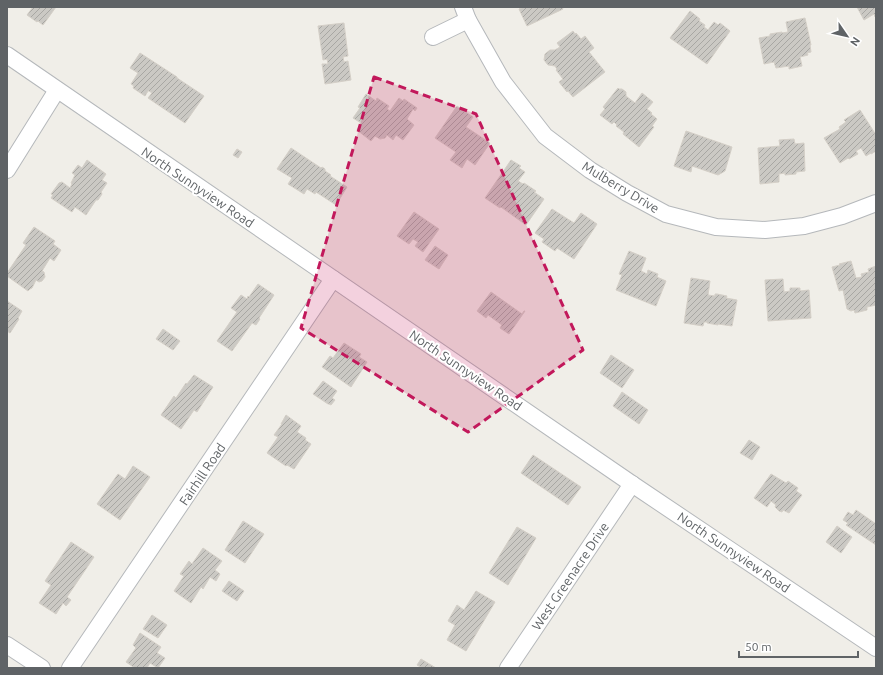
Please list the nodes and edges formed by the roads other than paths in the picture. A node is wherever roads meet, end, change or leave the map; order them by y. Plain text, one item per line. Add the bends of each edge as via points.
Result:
1 (465, 14) edge
2 (433, 37) dead end
3 (7, 55) edge
4 (57, 90) junction
5 (7, 170) edge
6 (876, 203) edge
7 (333, 279) junction
8 (632, 484) junction
9 (7, 645) edge
10 (876, 648) edge
11 (42, 668) edge
12 (70, 668) edge
13 (508, 668) edge

1 - 2 street
1 - 6 street, Mulberry Drive via 503,82 544,136 627,194 666,214 716,227 765,230 804,226 842,216
3 - 4 street, North Sunnyview Road
4 - 5 street
4 - 7 street, North Sunnyview Road
7 - 8 street, North Sunnyview Road
7 - 12 street, Fairhill Road
8 - 10 street, North Sunnyview Road
8 - 13 street, West Greenacre Drive
9 - 11 street

